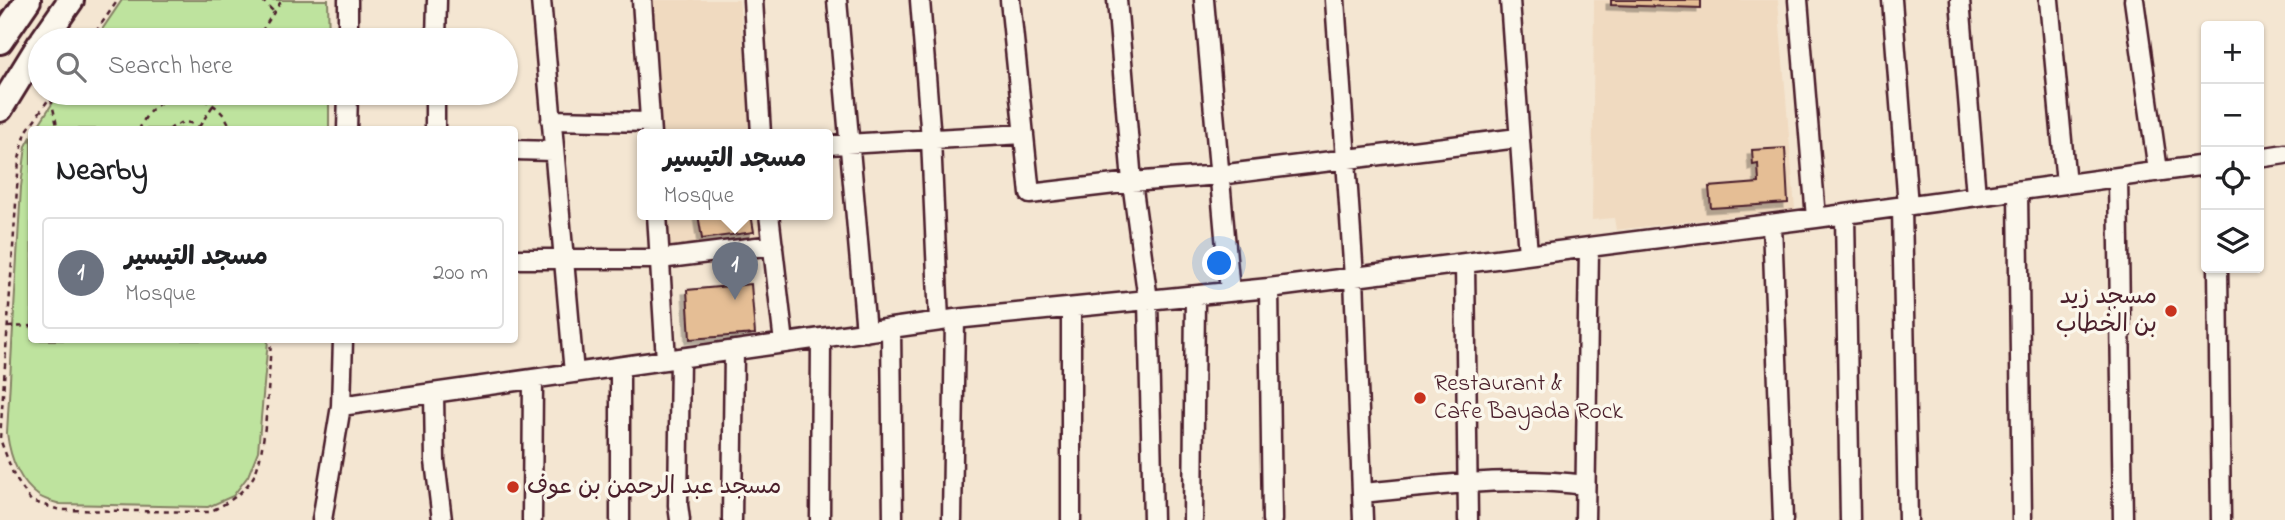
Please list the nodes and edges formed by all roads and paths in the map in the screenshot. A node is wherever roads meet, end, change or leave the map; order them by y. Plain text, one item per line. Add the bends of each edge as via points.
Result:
1 (28, 0) edge
2 (71, 0) edge
3 (118, 0) edge
4 (262, 0) edge
5 (282, 0) edge
6 (348, 0) edge
7 (437, 0) edge
8 (541, 0) edge
9 (642, 0) edge
10 (753, 0) edge
11 (838, 0) edge
12 (920, 0) edge
13 (1010, 0) edge
14 (1117, 0) edge
15 (1203, 0) edge
16 (1335, 0) edge
17 (1510, 0) edge
18 (1798, 0) edge
19 (1892, 0) edge
20 (1960, 0) edge
21 (2049, 0) edge
22 (2134, 0) edge
23 (274, 12) junction
24 (51, 28) edge
25 (98, 28) edge
26 (264, 28) edge
27 (348, 28) edge
28 (436, 28) edge
29 (0, 41) edge
30 (28, 63) edge
31 (45, 105) edge
32 (54, 105) edge
33 (156, 105) edge
34 (212, 105) edge
35 (214, 105) edge
36 (348, 105) edge
37 (435, 105) edge
38 (0, 109) edge
39 (551, 120) junction
40 (30, 126) edge
41 (57, 126) edge
42 (141, 126) edge
43 (175, 126) edge
44 (195, 126) edge
45 (201, 126) edge
46 (230, 126) edge
47 (348, 126) edge
48 (435, 126) edge
49 (651, 128) edge
50 (28, 129) edge
51 (761, 129) edge
52 (1024, 134) junction
53 (1518, 138) junction
54 (931, 139) junction
55 (849, 144) junction
56 (833, 145) edge
57 (518, 150) edge
58 (553, 151) junction
59 (2285, 154) edge
60 (2264, 157) edge
61 (1346, 159) junction
62 (2201, 165) edge
63 (2158, 171) junction
64 (1219, 175) junction
65 (2118, 177) junction
66 (1132, 181) junction
67 (2066, 184) junction
68 (2018, 191) junction
69 (1976, 196) junction
70 (1905, 206) junction
71 (1844, 215) junction
72 (1816, 219) junction
73 (657, 220) edge
74 (770, 220) edge
75 (1772, 224) junction
76 (773, 245) junction
77 (1588, 248) junction
78 (1528, 255) junction
79 (518, 258) edge
80 (563, 259) junction
81 (660, 259) junction
82 (1465, 263) junction
83 (2218, 273) edge
84 (1354, 277) junction
85 (1269, 288) junction
86 (1230, 292) junction
87 (1195, 296) junction
88 (1148, 300) junction
89 (1071, 308) junction
90 (947, 320) junction
91 (28, 326) edge
92 (8, 327) junction
93 (891, 328) junction
94 (866, 332) junction
95 (821, 338) junction
96 (271, 343) edge
97 (343, 343) edge
98 (784, 343) junction
99 (734, 350) junction
100 (673, 359) junction
101 (620, 367) junction
102 (574, 373) junction
103 (533, 379) junction
104 (434, 393) junction
105 (341, 406) junction
106 (1468, 483) junction
107 (1585, 485) junction
108 (1362, 493) junction
109 (322, 520) edge
110 (442, 520) edge
111 (532, 520) edge
112 (620, 520) edge
113 (680, 520) edge
114 (733, 520) edge
115 (820, 520) edge
116 (893, 520) edge
117 (952, 520) edge
118 (1071, 520) edge
119 (1153, 520) edge
120 (1193, 520) edge
121 (1272, 520) edge
122 (1363, 520) edge
123 (1468, 520) edge
124 (1585, 520) edge
125 (1783, 520) edge
126 (1850, 520) edge
127 (1908, 520) edge
128 (2022, 520) edge
129 (2123, 520) edge
130 (2221, 520) edge

1 - 29 main road
2 - 24 main road
3 - 25 path
4 - 23 path
5 - 23 path
6 - 27 street
7 - 28 street
8 - 39 street
9 - 49 street
10 - 51 street
11 - 55 street
12 - 54 street
13 - 52 street
14 - 66 street
15 - 64 street
16 - 61 street
17 - 53 street
18 - 72 street
19 - 70 street
20 - 69 street
21 - 67 street
22 - 63 street
23 - 26 path
30 - 38 main road
31 - 40 path
32 - 41 path
33 - 42 path
34 - 45 path
35 - 46 path
36 - 47 street
37 - 48 street
39 - 49 street
39 - 58 street
43 - 44 path via 186,122
50 - 92 path via 19,159
52 - 54 street
52 - 66 street via 1030,194
53 - 61 street
53 - 78 street
54 - 55 street
54 - 90 street
55 - 56 street
55 - 94 street
57 - 58 street
58 - 80 street
59 - 60 street
61 - 64 street
61 - 84 street
62 - 63 street
63 - 65 street
64 - 66 street
64 - 86 street
65 - 67 street
65 - 129 street
66 - 88 street
67 - 68 street
68 - 69 street
68 - 128 street
69 - 70 street
70 - 71 street
70 - 127 street
71 - 72 street
71 - 126 street
72 - 75 street
73 - 81 street
74 - 76 street
75 - 77 street
75 - 125 street
76 - 81 street
76 - 98 street
77 - 78 street
77 - 107 street
78 - 82 street
79 - 80 street
80 - 81 street
80 - 102 street
81 - 100 street
82 - 84 street
82 - 106 street
83 - 130 street
84 - 85 street
84 - 108 street
85 - 86 street
85 - 121 street
86 - 87 street
87 - 88 street
87 - 120 street
88 - 89 street
88 - 119 street
89 - 90 street
89 - 118 street
90 - 93 street
90 - 117 street
91 - 92 path
92 - 96 path via 0,439 14,476 31,501 60,510 209,512 231,502 253,478 261,453
93 - 94 street
93 - 116 street
94 - 95 street
95 - 98 street
95 - 115 street
97 - 105 street
98 - 99 street
99 - 100 street
99 - 114 street
100 - 101 street
100 - 113 street
101 - 102 street
101 - 112 street
102 - 103 street
103 - 104 street
103 - 111 street
104 - 105 street
104 - 110 street
105 - 109 street
106 - 107 street via 1498,480
106 - 108 street
106 - 123 street
107 - 124 street
108 - 122 street

